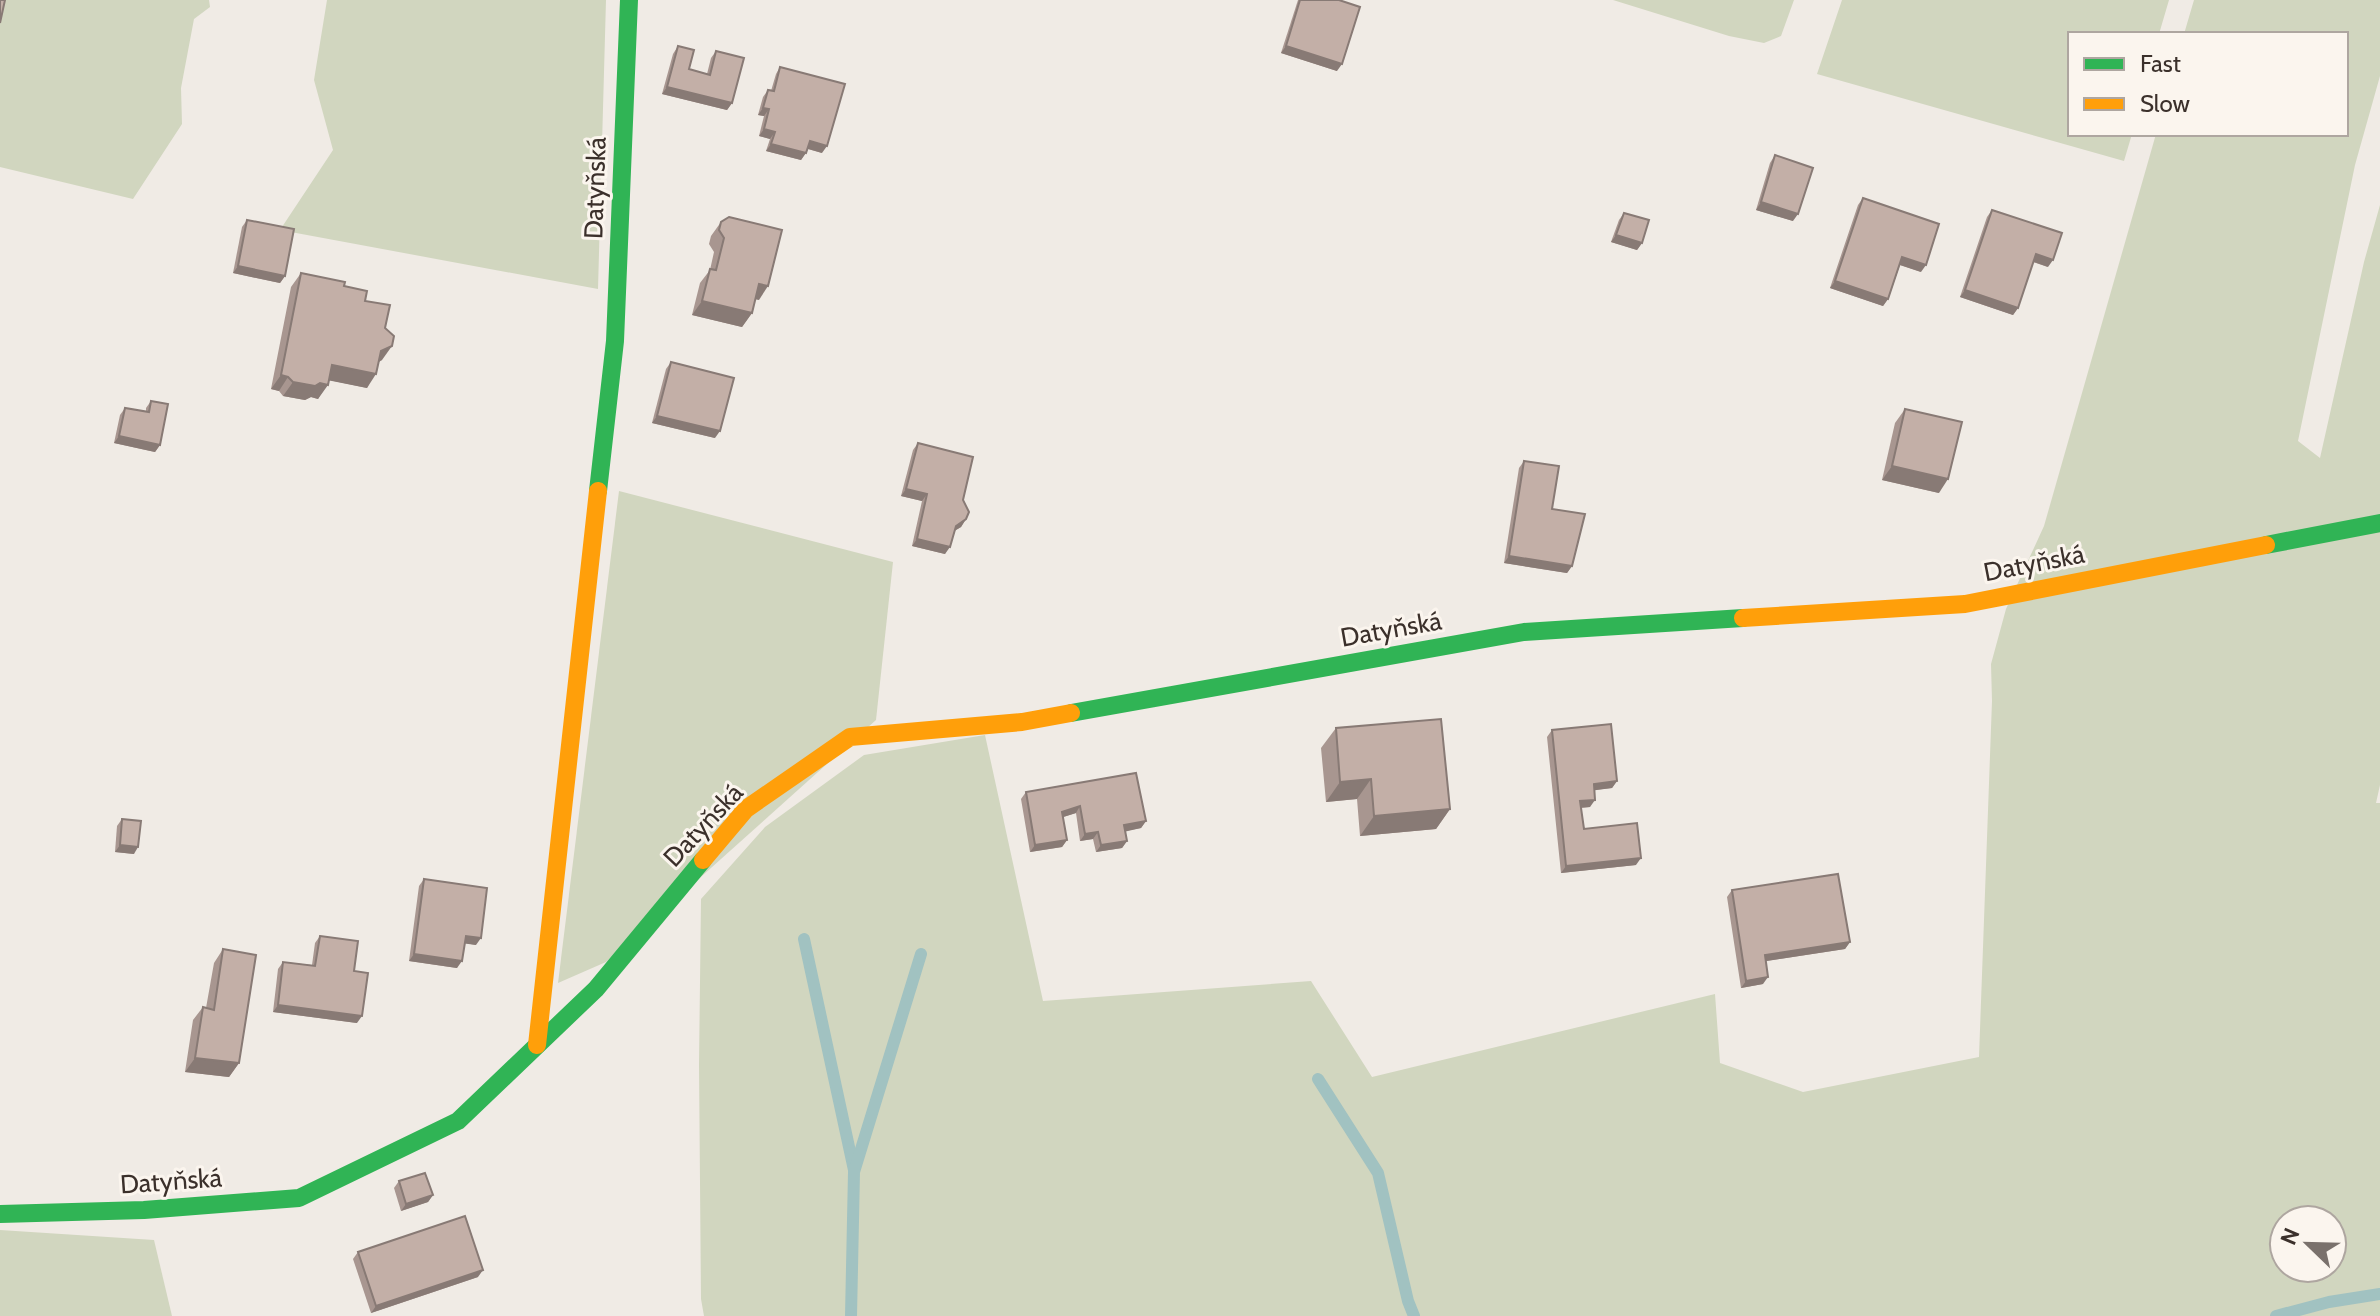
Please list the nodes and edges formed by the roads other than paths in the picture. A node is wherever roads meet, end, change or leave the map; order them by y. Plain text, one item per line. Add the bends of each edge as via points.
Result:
1 (629, 0) edge
2 (2380, 523) edge
3 (537, 1045) junction
4 (0, 1214) edge

1 - 3 street, Datyňská via 615,341
2 - 3 street, Datyňská via 1965,604 1524,632 1022,722 850,737 746,809 596,989
3 - 4 street, Datyňská via 458,1121 299,1198

